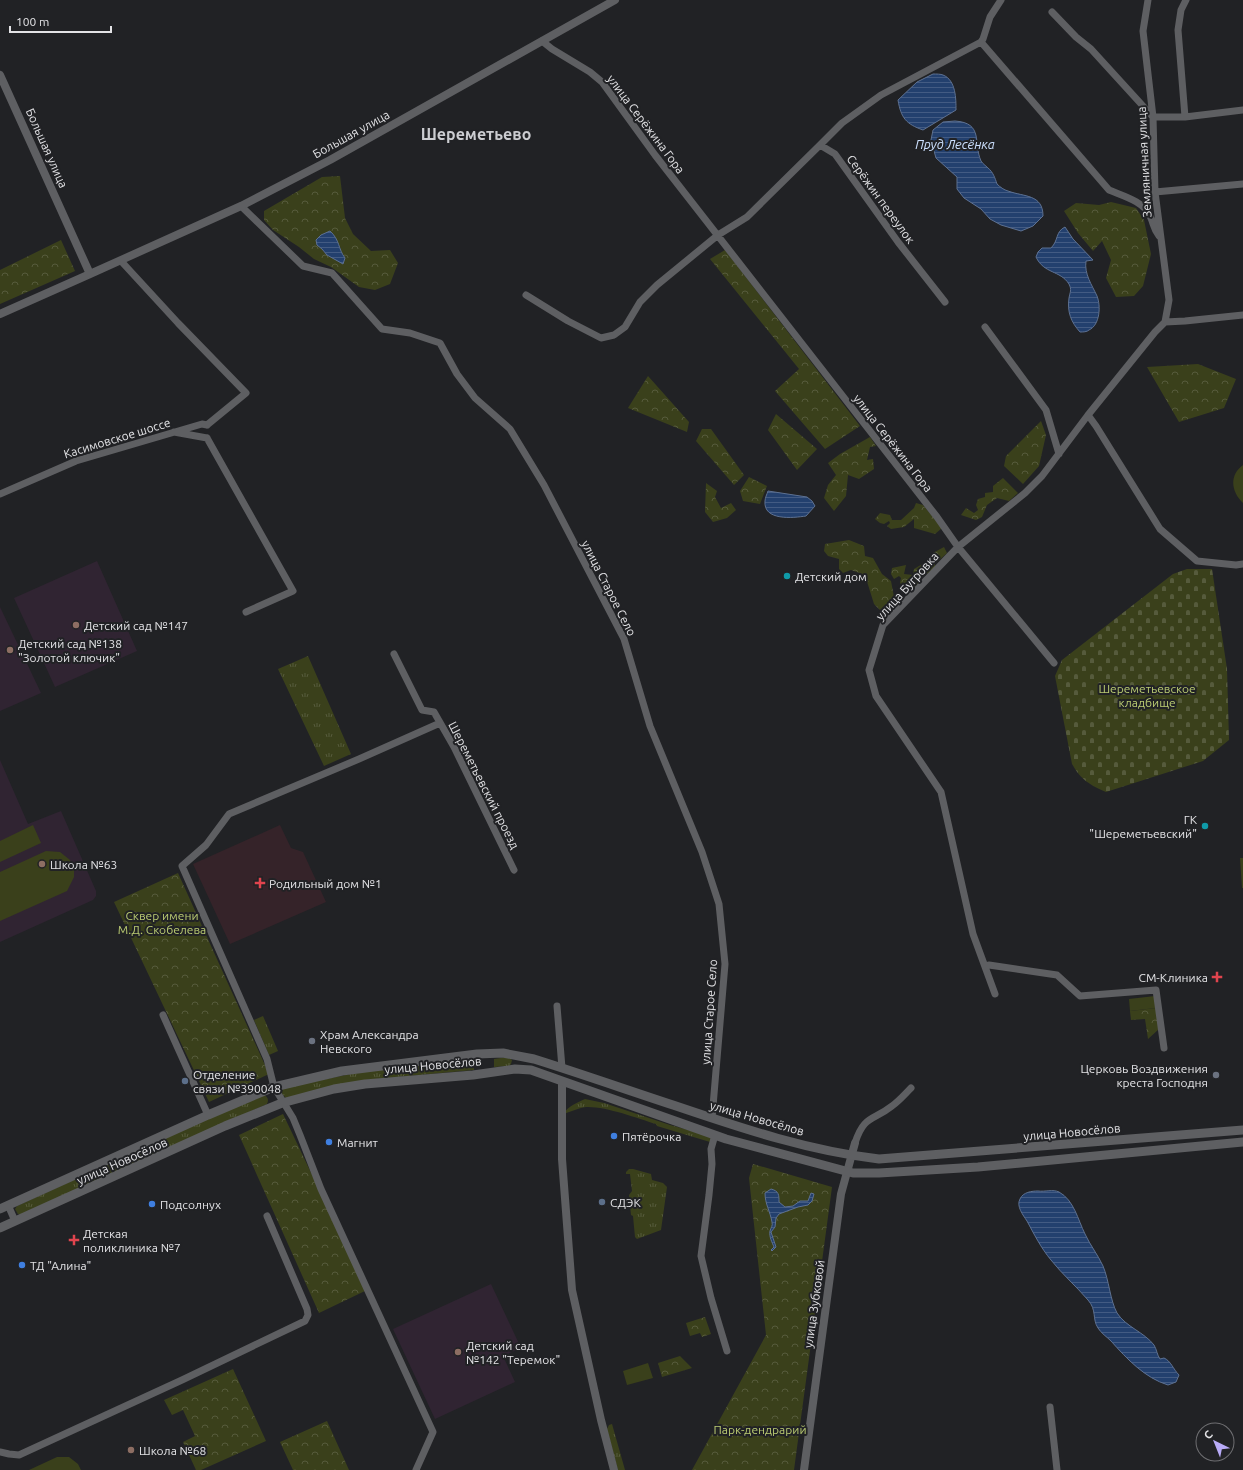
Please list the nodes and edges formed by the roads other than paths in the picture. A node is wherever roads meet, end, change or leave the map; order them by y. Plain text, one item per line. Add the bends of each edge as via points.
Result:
1 (615, 0) edge
2 (1001, 0) edge
3 (1148, 0) edge
4 (1186, 0) edge
5 (1052, 12) dead end
6 (542, 41) junction
7 (981, 42) junction
8 (0, 75) edge
9 (1243, 110) edge
10 (1185, 117) junction
11 (1153, 118) junction
12 (820, 145) junction
13 (1243, 184) edge
14 (1155, 192) junction
15 (241, 206) junction
16 (718, 235) junction
17 (1160, 238) junction
18 (121, 261) junction
19 (90, 274) junction
20 (526, 295) dead end
21 (945, 302) dead end
22 (0, 314) edge
23 (1243, 315) edge
24 (1165, 322) junction
25 (985, 327) dead end
26 (1088, 415) junction
27 (208, 425) junction
28 (174, 432) junction
29 (207, 438) junction
30 (1059, 454) junction
31 (0, 494) edge
32 (958, 546) junction
33 (1243, 564) edge
34 (246, 612) dead end
35 (394, 654) dead end
36 (1054, 663) dead end
37 (440, 723) junction
38 (514, 870) dead end
39 (990, 965) dead end
40 (994, 994) dead end
41 (557, 1006) dead end
42 (162, 1015) dead end
43 (1164, 1048) dead end
44 (562, 1068) junction
45 (562, 1082) junction
46 (274, 1088) junction
47 (911, 1088) dead end
48 (282, 1103) junction
49 (208, 1115) junction
50 (712, 1118) junction
51 (1243, 1130) edge
52 (715, 1135) junction
53 (1243, 1142) edge
54 (855, 1143) joint
55 (851, 1156) junction
56 (846, 1171) junction
57 (4, 1207) edge
58 (267, 1216) dead end
59 (15, 1222) junction
60 (0, 1228) edge
61 (728, 1351) dead end
62 (1050, 1407) dead end
63 (0, 1452) edge
64 (416, 1470) edge
65 (614, 1470) edge
66 (804, 1470) edge
67 (1057, 1470) edge

1 - 6 street, Большая улица
2 - 7 street via 990,18
3 - 11 street, Земляничная улица via 1143,31
4 - 10 street via 1178,30
5 - 11 street via 1091,49
6 - 15 street, Большая улица via 337,156
6 - 16 street, улица Серёжина Гора via 602,82
7 - 12 street via 881,95 842,123
7 - 17 street via 1109,190 1138,202 1147,211
8 - 19 street, Большая улица
9 - 10 street
10 - 11 street
11 - 14 street, Земляничная улица
12 - 16 street via 747,217
12 - 21 street, Серёжин переулок via 835,154
13 - 14 street
14 - 17 street, Земляничная улица
15 - 18 street, Большая улица
15 - 50 street, улица Старое Село via 303,266 332,273 382,329 410,333 440,343 457,374 475,398 510,429 544,485 624,639 650,726 702,852 719,904 725,964
16 - 20 street via 657,285 640,302 625,327 614,335 601,338 568,322
16 - 32 street, улица Серёжина Гора
17 - 24 street, Земляничная улица via 1169,300
18 - 19 street, Большая улица
18 - 27 street via 246,393
19 - 22 street, Большая улица
23 - 24 street
24 - 26 street, улица Бугровка
25 - 30 street via 1046,410
26 - 30 street, улица Бугровка
26 - 33 street via 1160,529 1197,561
27 - 28 street, Касимовское шоссе via 202,424
27 - 29 street via 210,436
28 - 29 street
28 - 31 street, Касимовское шоссе via 76,461
29 - 34 street via 293,591
30 - 32 street, улица Бугровка via 1025,493
32 - 36 street, улица Серёжина Гора
32 - 40 street, улица Бугровка via 883,625 870,670 876,696 941,792 973,934
35 - 37 street, Шереметьевский проезд via 422,710 434,712
37 - 38 street, Шереметьевский проезд
37 - 46 street via 229,814 206,846 182,866 266,1059
39 - 43 street via 1057,975 1080,996 1156,990
41 - 44 street
42 - 49 street
44 - 46 main road, улица Новосёлов via 502,1053 477,1054 342,1071
44 - 50 main road, улица Новосёлов
45 - 48 main road, улица Новосёлов via 531,1070 515,1069 365,1084 334,1089
45 - 52 main road, улица Новосёлов
45 - 65 street via 562,1159 572,1290
46 - 48 street
46 - 49 main road, улица Новосёлов
47 - 54 street via 892,1106 866,1121
48 - 59 main road, улица Новосёлов
48 - 64 street via 300,1135 321,1189 433,1432
49 - 57 main road, улица Новосёлов
50 - 55 main road, улица Новосёлов
51 - 55 main road, улица Новосёлов via 879,1159
52 - 56 main road, улица Новосёлов
52 - 61 street via 701,1256
53 - 56 main road, улица Новосёлов via 978,1166 879,1173
54 - 55 street, улица Зубковой
55 - 56 street, улица Зубковой
56 - 66 street, улица Зубковой
57 - 59 street, улица Новосёлов
58 - 63 street via 307,1309 305,1321 19,1455
59 - 60 main road, улица Новосёлов
62 - 67 street

